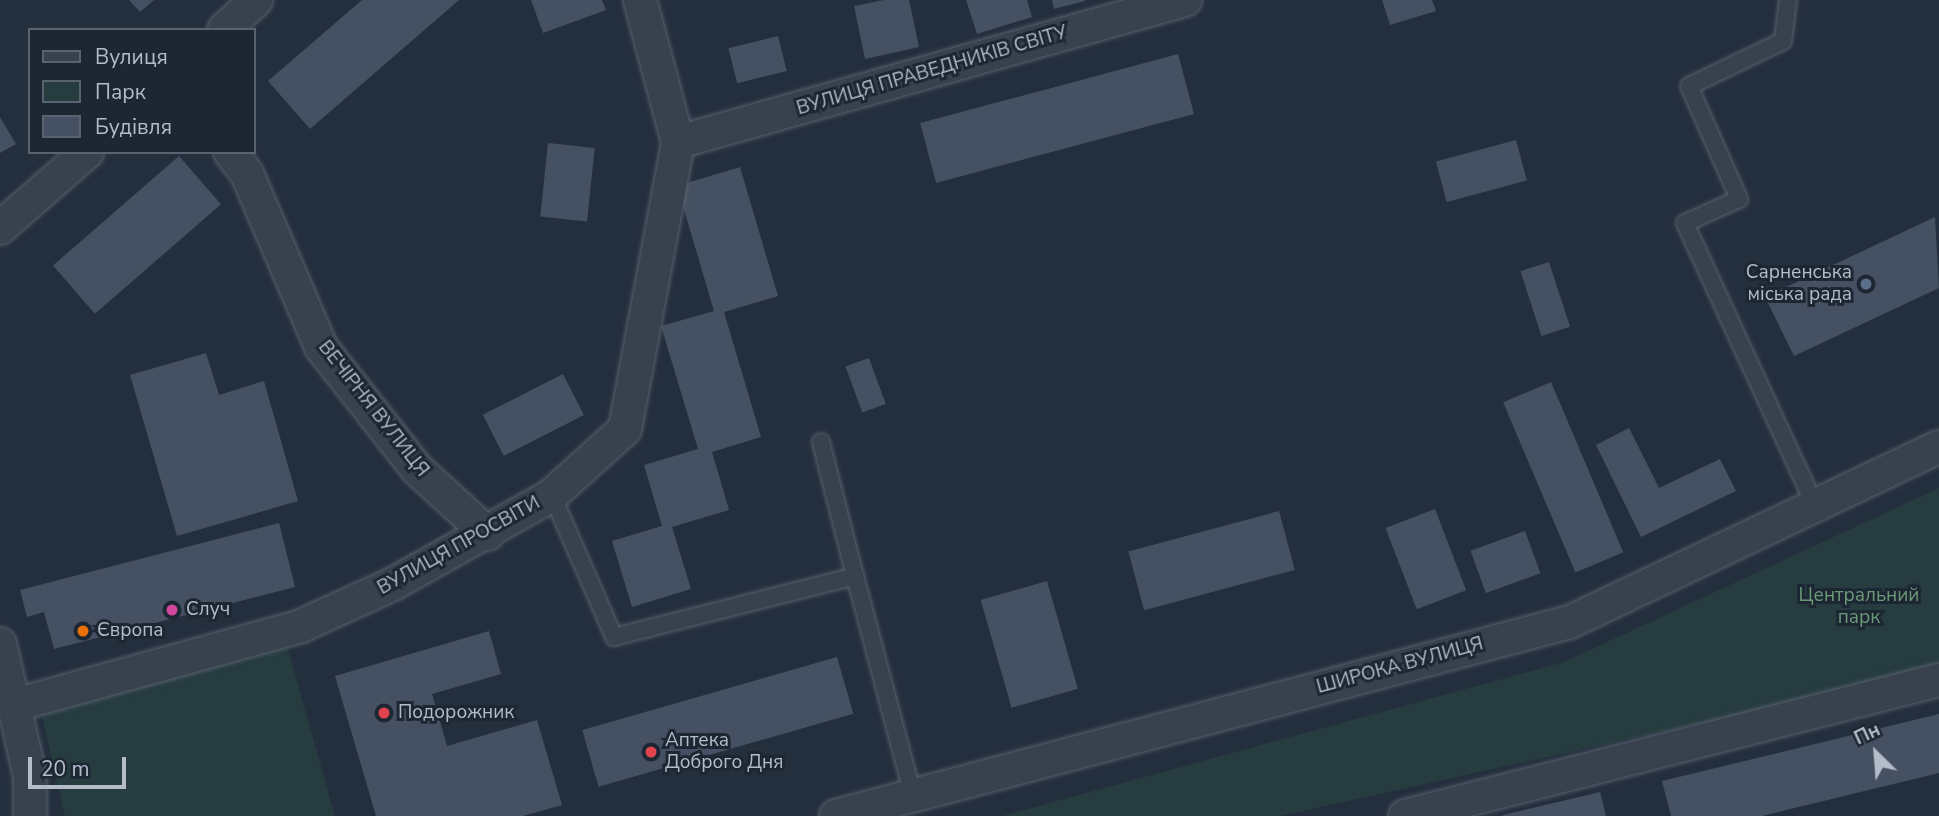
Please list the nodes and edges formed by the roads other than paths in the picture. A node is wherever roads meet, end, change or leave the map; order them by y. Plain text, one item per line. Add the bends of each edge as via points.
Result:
1 (256, 0) edge
2 (640, 0) edge
3 (1185, 0) edge
4 (1788, 0) edge
5 (226, 28) edge
6 (678, 142) junction
7 (85, 154) edge
8 (232, 154) edge
9 (0, 228) edge
10 (821, 442) dead end
11 (1939, 447) edge
12 (552, 495) junction
13 (1814, 504) junction
14 (488, 534) junction
15 (855, 576) junction
16 (0, 644) edge
17 (1939, 680) edge
18 (7, 710) edge
19 (913, 795) junction
20 (30, 816) edge
21 (836, 816) edge
22 (1405, 816) edge

1 - 5 street
2 - 6 street, ВУЛИЦЯ ПРОСВІТИ
3 - 6 street, ВУЛИЦЯ ПРАВЕДНИКІВ СВІТУ
4 - 13 lane via 1783,41 1689,86 1739,199 1685,223
6 - 12 street, ВУЛИЦЯ ПРОСВІТИ via 625,429
7 - 9 street
8 - 14 street, ВЕЧІРНЯ ВУЛИЦЯ via 247,174 321,347 417,469
10 - 15 lane
11 - 13 street, ШИРОКА ВУЛИЦЯ
12 - 14 street, ВУЛИЦЯ ПРОСВІТИ
12 - 15 lane via 614,637
13 - 19 street, ШИРОКА ВУЛИЦЯ via 1570,622
14 - 18 street, ВУЛИЦЯ ПРОСВІТИ via 301,626
15 - 19 lane
16 - 18 street
17 - 22 street
18 - 20 street via 30,776
19 - 21 street, ШИРОКА ВУЛИЦЯ

